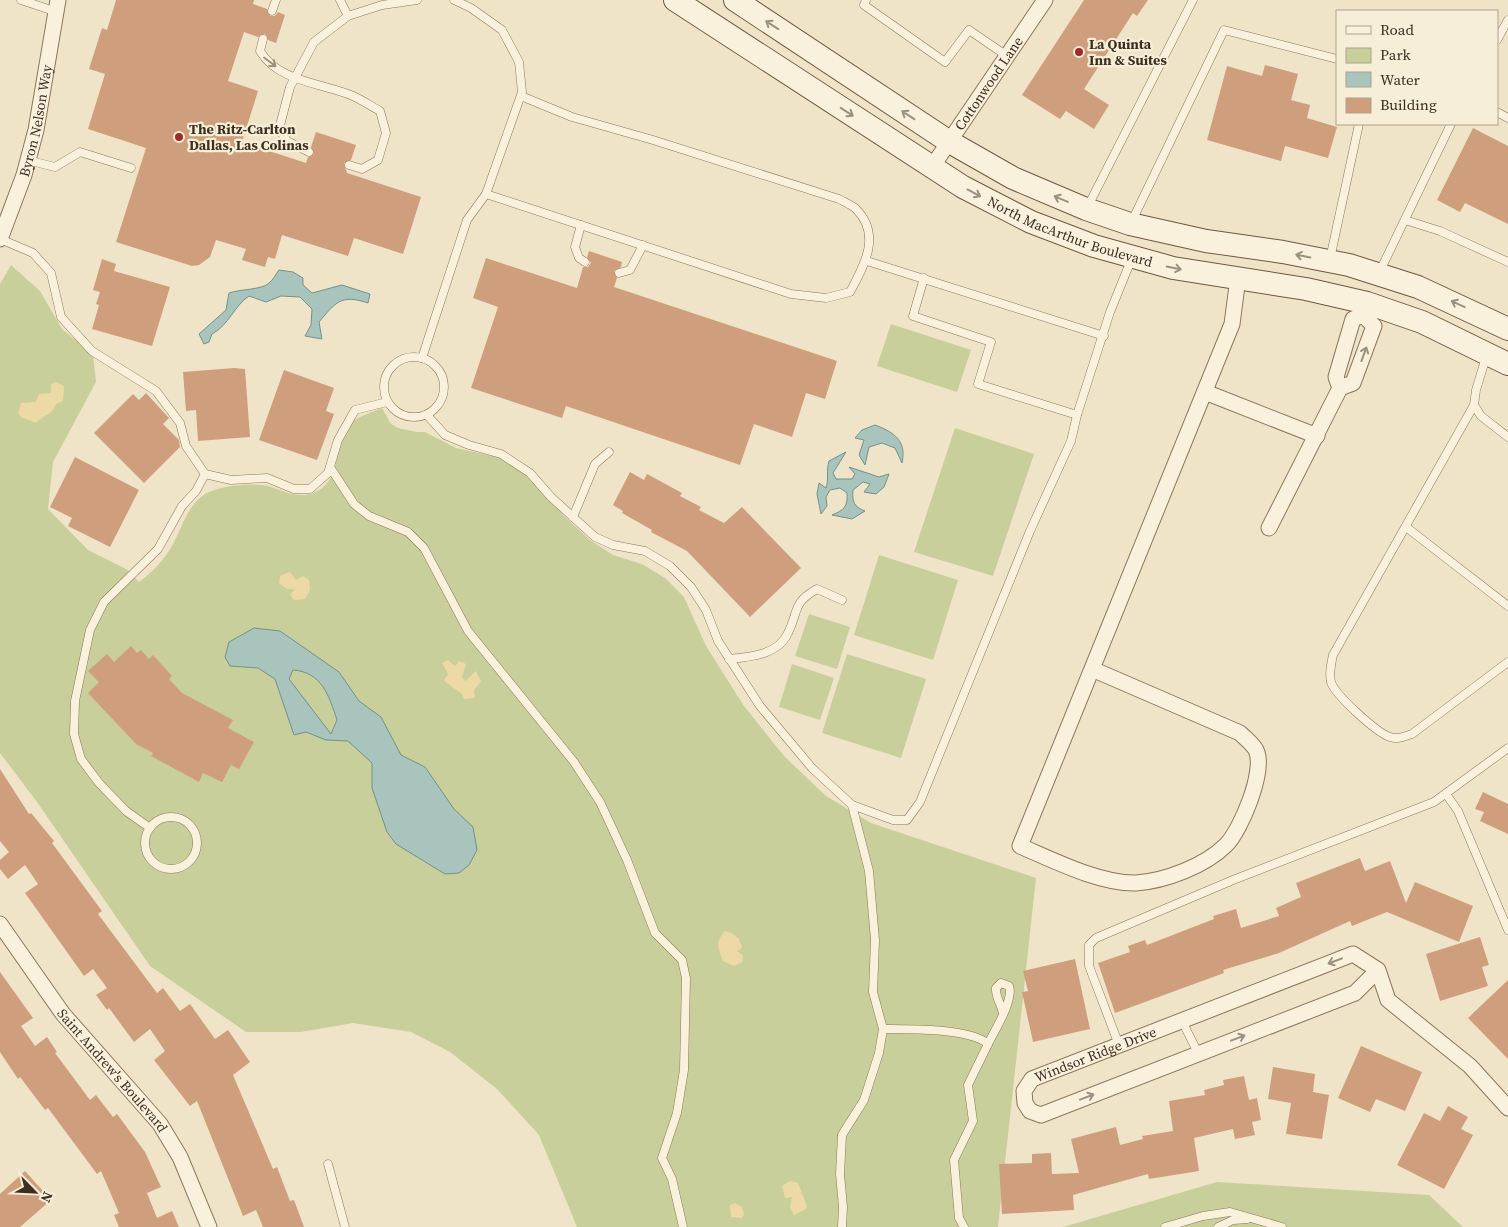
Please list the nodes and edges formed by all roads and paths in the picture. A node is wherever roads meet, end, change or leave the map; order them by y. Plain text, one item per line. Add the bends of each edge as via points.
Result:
1 (21, 0) edge
2 (276, 0) edge
3 (340, 0) edge
4 (417, 0) edge
5 (454, 0) edge
6 (675, 0) edge
7 (735, 0) edge
8 (866, 0) edge
9 (1045, 0) edge
10 (1193, 0) edge
11 (473, 4) edge
12 (58, 6) edge
13 (272, 10) dead end
14 (348, 16) junction
15 (1508, 20) edge
16 (263, 38) dead end
17 (1498, 38) edge
18 (1007, 56) junction
19 (1336, 59) edge
20 (295, 77) junction
21 (521, 96) junction
22 (1359, 125) edge
23 (1451, 125) edge
24 (948, 141) junction
25 (310, 152) dead end
26 (27, 160) junction
27 (350, 165) dead end
28 (932, 167) junction
29 (131, 168) dead end
30 (486, 194) junction
31 (1086, 209) junction
32 (1405, 220) junction
33 (3, 223) edge
34 (1130, 224) junction
35 (581, 225) junction
36 (0, 239) edge
37 (643, 245) junction
38 (1132, 258) junction
39 (867, 261) junction
40 (1330, 261) junction
41 (585, 262) dead end
42 (1508, 262) edge
43 (619, 272) dead end
44 (1378, 274) junction
45 (924, 278) junction
46 (1238, 278) junction
47 (1365, 309) junction
48 (1505, 325) edge
49 (1104, 336) junction
50 (1487, 352) junction
51 (422, 358) junction
52 (1508, 364) edge
53 (1340, 388) junction
54 (1205, 392) junction
55 (387, 402) junction
56 (1474, 405) junction
57 (426, 415) junction
58 (1077, 415) junction
59 (1317, 436) junction
60 (1508, 437) edge
61 (609, 452) dead end
62 (330, 467) junction
63 (205, 474) junction
64 (573, 517) junction
65 (1406, 527) junction
66 (1268, 528) dead end
67 (842, 600) dead end
68 (1508, 606) edge
69 (729, 658) junction
70 (1508, 662) edge
71 (1092, 669) junction
72 (1508, 748) edge
73 (1446, 794) junction
74 (852, 805) junction
75 (150, 828) junction
76 (0, 924) edge
77 (1508, 930) edge
78 (1378, 970) junction
79 (1003, 1013) dead end
80 (1182, 1020) junction
81 (883, 1028) junction
82 (988, 1044) junction
83 (1119, 1045) junction
84 (1198, 1053) junction
85 (1508, 1108) edge
86 (328, 1164) dead end
87 (1253, 1218) junction
88 (209, 1227) edge
89 (345, 1227) edge
90 (683, 1227) edge
91 (842, 1227) edge
92 (964, 1227) edge
93 (1165, 1227) edge
94 (1218, 1227) edge
95 (1282, 1227) edge

1 - 12 lane
2 - 13 lane
3 - 14 lane
4 - 14 lane via 382,5
5 - 11 lane
6 -> 28 main road, North MacArthur Boulevard
24 -> 7 main road, North MacArthur Boulevard
8 - 18 lane via 864,5 944,62 969,30
9 - 18 street, Cottonwood Lane
10 - 31 lane
11 - 21 lane via 502,30 519,62
12 - 26 street, Byron Nelson Way via 36,130
14 - 20 lane via 314,42
15 - 17 lane
16 -> 20 lane via 260,51 266,61
18 - 24 street, Cottonwood Lane
19 - 34 lane via 1224,30
20 - 25 lane via 279,129 287,142
20 - 27 lane via 352,96 380,110 386,133 378,160 362,168
21 - 30 lane
21 - 39 lane via 572,117 839,199 856,208 870,231
22 - 40 lane
23 - 32 lane
24 - 28 street, Cottonwood Lane
31 -> 24 main road, North MacArthur Boulevard via 1013,178
26 - 29 lane via 55,167 80,152
26 - 33 street, Byron Nelson Way via 24,175
28 -> 38 main road, North MacArthur Boulevard via 963,187 1032,222
30 - 35 lane
30 - 51 lane via 467,220
31 - 34 main road, North MacArthur Boulevard
32 - 42 lane via 1440,231
32 - 44 lane
33 - 36 street, Byron Nelson Way
40 -> 34 main road, North MacArthur Boulevard via 1206,241
35 - 37 lane
35 - 41 lane via 575,247 579,258
36 - 63 lane via 33,252 51,273 61,317 92,350 156,391 180,422 186,446
37 - 39 lane via 791,294 826,298 850,292
37 - 43 lane via 630,270
38 -> 46 main road, North MacArthur Boulevard
38 - 49 lane
39 - 45 lane
40 - 44 main road, North MacArthur Boulevard
48 -> 44 main road, North MacArthur Boulevard via 1418,287
45 - 49 lane
45 - 58 lane via 913,316 991,342 978,384
46 - 47 main road, North MacArthur Boulevard via 1306,289
46 - 54 street via 1232,324
47 - 50 main road, North MacArthur Boulevard via 1422,322
47 - 53 street via 1353,319 1336,377
53 -> 47 street via 1353,383 1374,326
48 - 50 main road
49 - 58 lane
50 - 52 main road, North MacArthur Boulevard
50 - 56 lane
51 - 55 lane via 412,357 394,365 384,382
51 - 57 lane via 438,368 444,385 440,403
53 - 59 street
54 - 59 street
54 - 71 street
55 - 57 lane via 400,414 409,417
55 - 62 lane via 355,410 338,440
56 - 60 lane via 1481,416
56 - 65 lane
57 - 64 lane via 446,435 501,454 530,473
58 - 74 lane via 1071,441 1030,531 920,802 907,820 893,820
59 - 66 street
61 - 64 lane via 594,464
62 - 63 lane via 328,474 310,488 294,489 267,478 230,480
62 - 90 lane via 354,504 370,516 408,532 424,548 468,631 574,762 600,802 655,932 682,960 686,978 684,1070 677,1113 662,1158 672,1179
63 - 75 lane via 158,549 104,602 90,630 76,701 74,734 82,759 99,783 126,811
64 - 69 lane via 595,537 612,545 645,551 670,566 691,587 706,610 718,641
65 - 68 lane
65 - 70 lane via 1333,655 1331,683 1340,696 1376,729 1390,738 1399,739 1412,734
67 - 69 lane via 817,589 798,604 788,635 777,646 756,656
69 - 74 lane via 760,706 812,768
71 - 71 street via 1020,846 1100,877 1136,883 1182,871 1207,860 1226,845 1238,826 1258,770 1256,751 1240,733
72 - 73 lane
73 - 77 lane via 1458,811
73 - 83 lane via 1434,802 1233,880 1096,938 1089,945 1088,966
74 - 81 lane via 869,870 875,940 873,992
75 - 75 lane via 146,836 146,850 153,862 173,870 188,864 197,846 188,823 169,817
76 - 88 street, Saint Andrew's Boulevard via 63,1014 160,1124 180,1157
78 -> 80 street, Windsor Ridge Drive via 1352,954
84 -> 78 street, Windsor Ridge Drive via 1355,992
78 - 85 street via 1388,1000 1470,1066
79 - 82 lane
80 - 83 street, Windsor Ridge Drive
80 - 84 lane
81 - 82 lane via 956,1033 981,1038
81 - 91 lane via 879,1053 864,1100 842,1135
82 - 92 lane via 968,1085 973,1121 954,1160 959,1218
83 -> 84 street, Windsor Ridge Drive via 1032,1079 1024,1091 1030,1111 1041,1115
86 - 89 lane
87 - 93 lane via 1230,1212
87 - 94 lane via 1233,1220
87 - 95 lane

